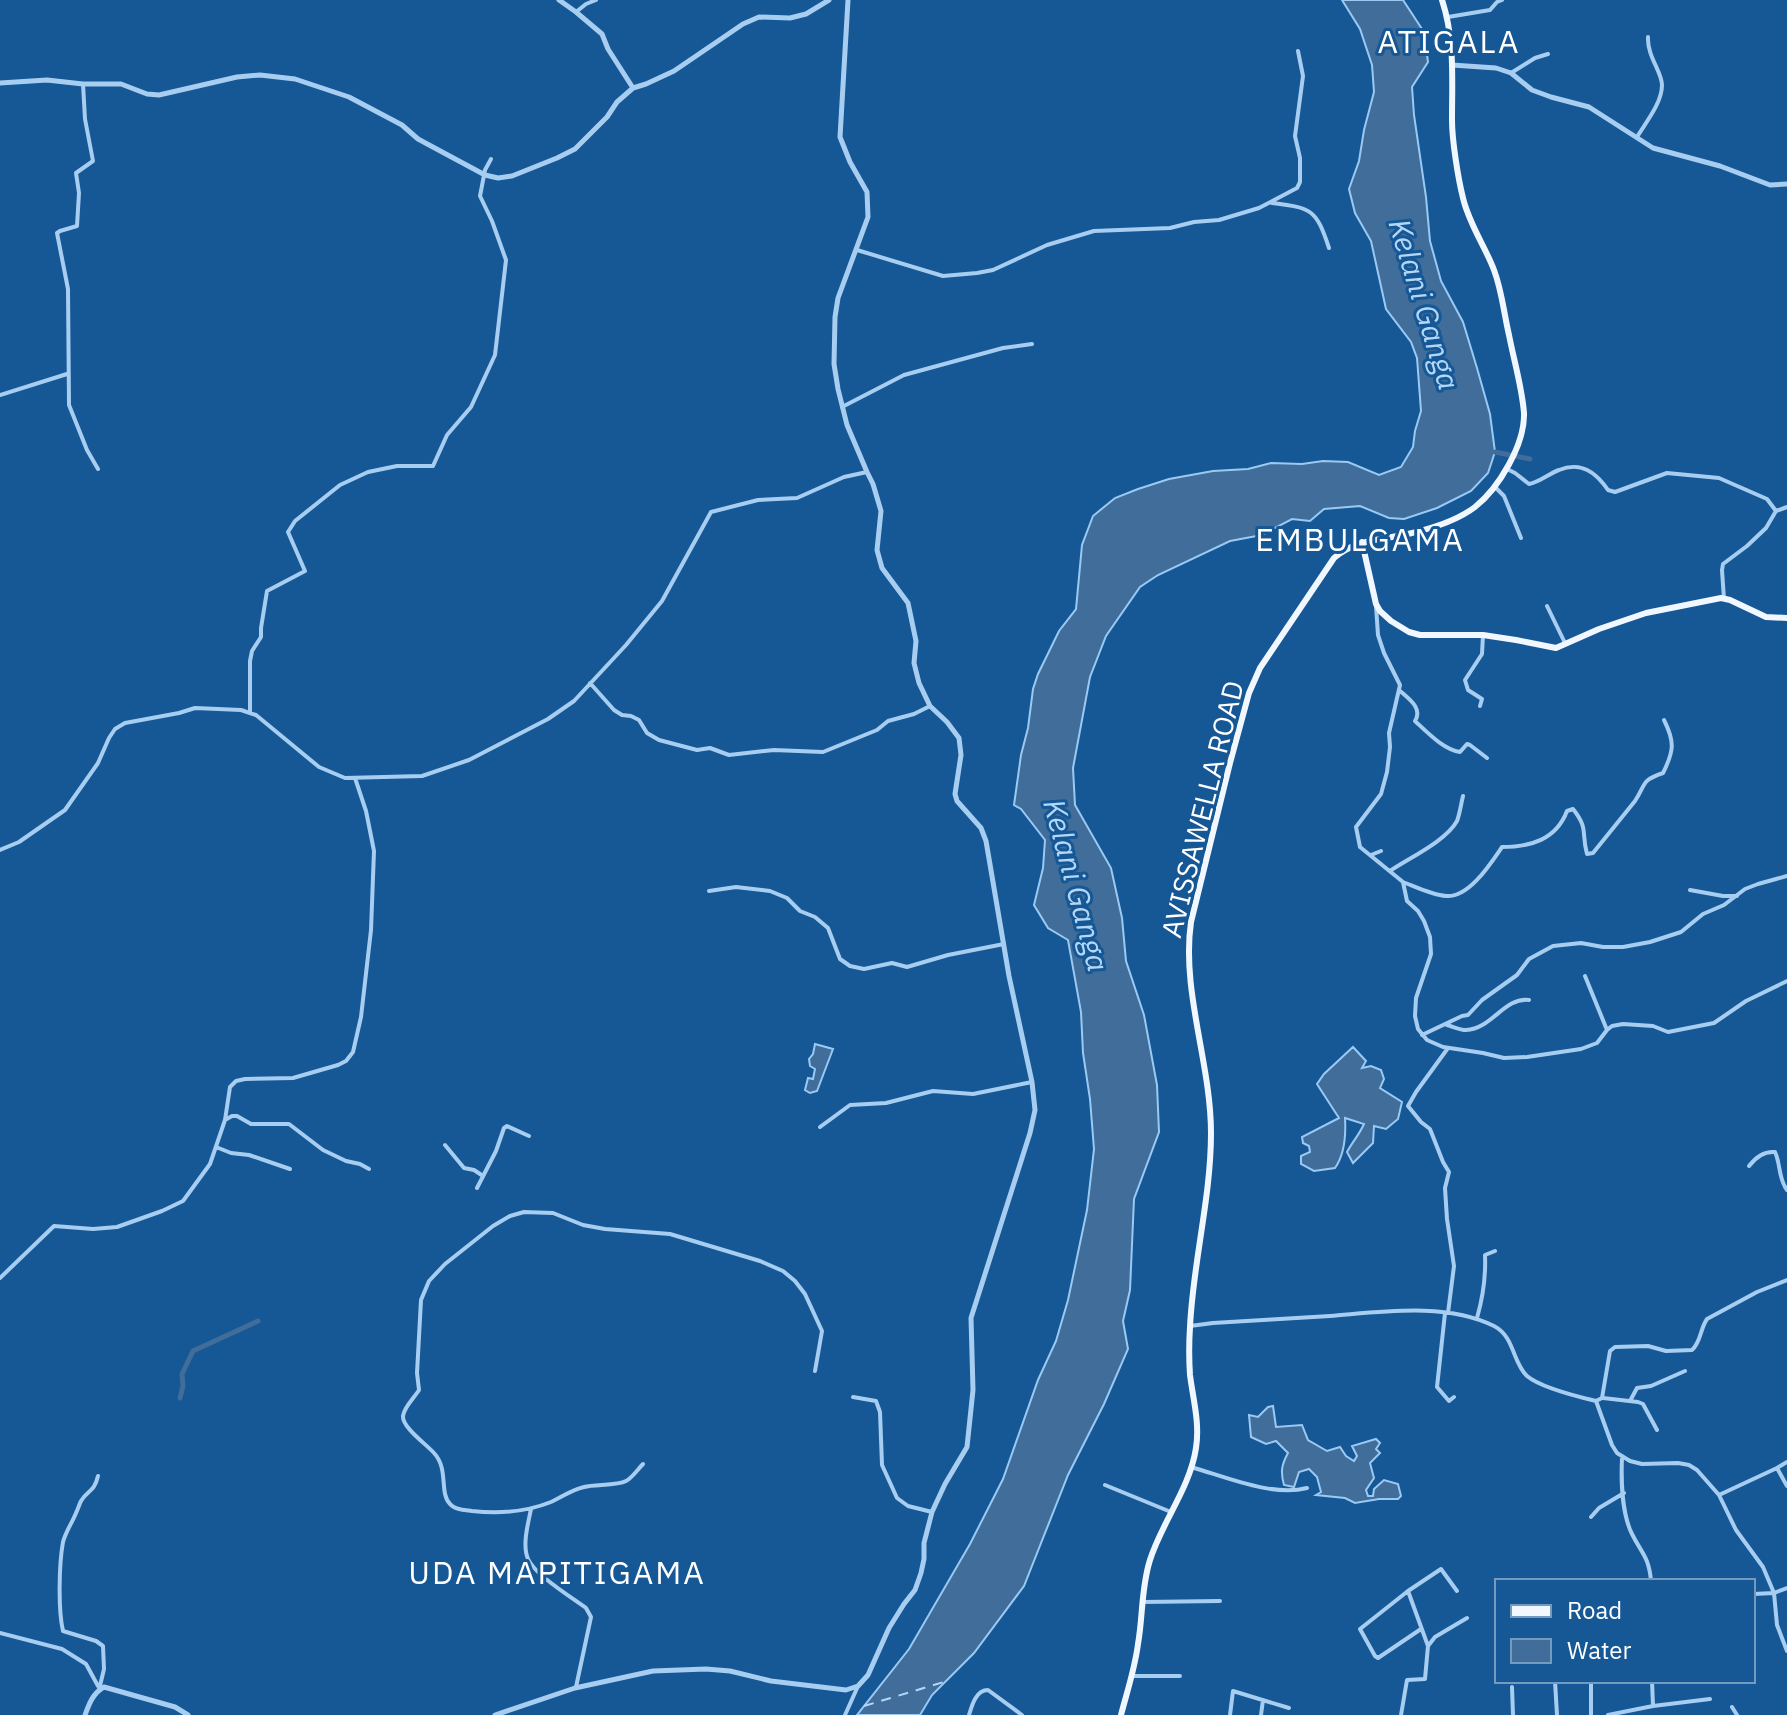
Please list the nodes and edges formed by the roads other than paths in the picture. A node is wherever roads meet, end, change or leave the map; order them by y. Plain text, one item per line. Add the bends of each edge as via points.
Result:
1 (559, 0) edge
2 (596, 0) edge
3 (829, 0) edge
4 (848, 0) edge
5 (1442, 0) edge
6 (1502, 0) edge
7 (576, 12) junction
8 (1448, 17) junction
9 (1648, 37) dead end
10 (1298, 51) dead end
11 (1548, 54) dead end
12 (1452, 65) junction
13 (1511, 73) junction
14 (0, 83) edge
15 (83, 84) junction
16 (633, 88) junction
17 (1637, 137) junction
18 (491, 159) dead end
19 (485, 175) junction
20 (1787, 184) edge
21 (1270, 203) junction
22 (1329, 248) dead end
23 (857, 250) junction
24 (1032, 344) dead end
25 (67, 374) junction
26 (0, 395) edge
27 (842, 407) junction
28 (98, 469) dead end
29 (1507, 469) junction
30 (867, 472) junction
31 (1495, 487) junction
32 (1787, 507) edge
33 (1776, 511) junction
34 (1521, 538) dead end
35 (1362, 542) junction
36 (1724, 599) junction
37 (1376, 604) junction
38 (1547, 606) dead end
39 (1787, 618) edge
40 (1483, 635) junction
41 (1566, 645) junction
42 (590, 683) junction
43 (1399, 690) junction
44 (930, 706) junction
45 (1480, 706) dead end
46 (250, 713) junction
47 (1664, 720) dead end
48 (1487, 758) dead end
49 (355, 778) junction
50 (1463, 796) dead end
51 (0, 850) edge
52 (1381, 851) dead end
53 (1371, 855) junction
54 (1390, 871) junction
55 (1787, 876) edge
56 (1403, 882) junction
57 (1690, 890) dead end
58 (709, 891) dead end
59 (1737, 896) junction
60 (1004, 944) junction
61 (1585, 976) dead end
62 (1787, 981) edge
63 (1529, 1000) dead end
64 (1445, 1024) junction
65 (1607, 1030) junction
66 (1422, 1035) junction
67 (1448, 1048) junction
68 (1032, 1082) junction
69 (225, 1120) junction
70 (820, 1127) dead end
71 (529, 1136) dead end
72 (445, 1145) dead end
73 (216, 1147) junction
74 (1749, 1166) dead end
75 (290, 1169) dead end
76 (369, 1169) dead end
77 (483, 1176) junction
78 (477, 1188) dead end
79 (1787, 1190) edge
80 (1495, 1251) dead end
81 (0, 1278) edge
82 (1787, 1280) edge
83 (1446, 1313) junction
84 (1477, 1318) junction
85 (1190, 1326) junction
86 (815, 1371) dead end
87 (1685, 1371) dead end
88 (853, 1397) dead end
89 (1454, 1397) dead end
90 (1602, 1398) junction
91 (1596, 1401) junction
92 (1630, 1401) junction
93 (1657, 1430) dead end
94 (1622, 1457) junction
95 (1787, 1462) edge
96 (643, 1464) dead end
97 (1191, 1467) junction
98 (1777, 1468) junction
99 (98, 1476) dead end
100 (1105, 1485) dead end
101 (1787, 1486) edge
102 (1307, 1488) dead end
103 (1624, 1493) junction
104 (1719, 1495) junction
105 (531, 1509) junction
106 (932, 1512) junction
107 (1171, 1512) junction
108 (1591, 1517) dead end
109 (1651, 1579) edge
110 (1787, 1588) edge
111 (1408, 1591) junction
112 (1457, 1591) dead end
113 (1774, 1593) junction
114 (1755, 1594) edge
115 (1220, 1601) dead end
116 (1142, 1602) junction
117 (1467, 1618) dead end
118 (1421, 1629) junction
119 (0, 1633) edge
120 (1428, 1646) junction
121 (1787, 1651) edge
122 (1131, 1676) junction
123 (1180, 1676) dead end
124 (1555, 1683) edge
125 (1591, 1683) edge
126 (1652, 1683) edge
127 (858, 1686) junction
128 (1512, 1687) dead end
129 (576, 1689) junction
130 (99, 1690) junction
131 (1710, 1699) dead end
132 (1263, 1700) junction
133 (1653, 1706) junction
134 (1732, 1707) dead end
135 (1289, 1708) dead end
136 (85, 1715) edge
137 (188, 1715) edge
138 (495, 1715) edge
139 (845, 1715) edge
140 (969, 1715) edge
141 (1022, 1715) edge
142 (1121, 1715) edge
143 (1230, 1715) edge
144 (1261, 1715) edge
145 (1401, 1715) edge
146 (1513, 1715) edge
147 (1557, 1715) edge
148 (1591, 1715) edge
149 (1608, 1715) edge
150 (1737, 1715) edge

1 - 7 street
2 - 7 street
3 - 16 street via 806,14 759,17 743,24 674,71
4 - 23 street via 840,137 867,192 868,217
5 - 8 main road, AVISSAWELLA ROAD
6 - 8 street via 1490,10
7 - 16 street via 602,34
8 - 12 main road, AVISSAWELLA ROAD
9 - 17 street via 1662,84
10 - 21 street via 1303,76 1295,136 1300,182
11 - 13 street
12 - 13 street
12 - 29 main road, AVISSAWELLA ROAD via 1452,124 1463,199 1496,276 1524,413
13 - 17 street via 1532,90 1589,107
14 - 15 street
15 - 19 street via 121,84 159,95 237,77 295,79 349,97
15 - 25 street via 93,161 76,173 77,226 57,233 68,289
16 - 19 street via 575,149 512,176
17 - 20 street via 1653,148 1770,185
18 - 19 street
19 - 46 street via 480,196 506,260 495,355 471,407 447,435 433,466 368,472 340,485 295,521 288,532 305,571 267,591 261,637 250,661
21 - 22 street via 1313,213
21 - 23 street via 1219,220 1170,228 1094,231 977,273 943,276
23 - 27 street via 835,317 834,364
24 - 27 street via 904,375
25 - 26 street
25 - 28 street via 72,415
27 - 30 street
29 - 31 main road, AVISSAWELLA ROAD
29 - 33 street via 1529,484 1576,466 1599,476 1615,492 1667,473 1719,478 1767,499
30 - 42 street via 797,498 758,500 711,512 662,601
30 - 44 street via 881,511 877,550 882,568 908,603 916,641 914,663
31 - 34 street
31 - 35 main road, AVISSAWELLA ROAD via 1456,518 1410,534
32 - 33 street
33 - 36 street via 1766,528 1723,564
35 - 37 main road
35 - 85 main road, AVISSAWELLA ROAD via 1334,558 1260,668 1249,693 1191,922 1188,967 1211,1132
36 - 39 main road via 1766,617
36 - 41 main road via 1646,613
37 - 40 main road via 1409,632
37 - 43 street via 1378,635
38 - 41 street
40 - 41 main road via 1549,648
40 - 45 street via 1482,654 1465,680 1468,690 1482,699
42 - 44 street via 614,710 639,720 659,740 729,755 823,752
42 - 49 street via 548,719 469,760 422,776
43 - 48 street via 1418,710 1415,721 1436,739 1456,752 1470,745
43 - 53 street via 1381,794 1356,827 1360,847
44 - 60 street via 959,738 955,794 986,841
46 - 49 street via 319,767
46 - 51 street via 195,708 125,723 115,729 65,810
47 - 56 street via 1673,747 1663,773 1648,778 1593,853 1587,854 1584,823 1573,809 1541,840 1502,847 1482,877 1455,896
49 - 69 street via 374,851 371,930 353,1052 338,1065 293,1078 236,1081 230,1087
50 - 54 street via 1451,828
52 - 53 street
53 - 54 street
54 - 56 street
55 - 59 street
56 - 66 street via 1407,901 1430,937 1431,954 1416,998
57 - 59 street
58 - 60 street via 736,887 787,898 828,928 840,959 864,969 892,963 907,967
59 - 64 street via 1681,932 1650,942 1553,946 1529,959 1468,1015
60 - 68 street
61 - 65 street
62 - 65 street via 1714,1023 1668,1032 1636,1024
63 - 64 street via 1511,1001 1469,1030
64 - 66 street
65 - 67 street via 1589,1046 1527,1057
66 - 67 street
67 - 83 street via 1408,1106 1430,1129 1449,1172 1445,1188 1454,1266
68 - 70 street via 973,1094 933,1091 886,1103 850,1105
68 - 106 street via 1035,1110 1030,1133 971,1318 973,1390 967,1447
69 - 73 street
69 - 76 street via 237,1116 251,1124 289,1124 323,1150
71 - 77 street via 504,1128
72 - 77 street via 464,1168
73 - 75 street
73 - 81 street via 183,1201 117,1227 54,1226
74 - 79 street via 1775,1152
77 - 78 street
80 - 84 street via 1485,1255
82 - 90 street via 1707,1319 1692,1350 1615,1347
83 - 84 street
83 - 85 street via 1384,1311
83 - 89 street via 1437,1387 1449,1401
84 - 91 street via 1507,1337 1526,1375
85 - 97 main road, AVISSAWELLA ROAD via 1197,1438
86 - 105 street via 822,1331 805,1294 783,1271 670,1234 594,1227 553,1213 510,1216 429,1281 421,1300 419,1390 403,1415 405,1425 443,1466 450,1504 494,1514
87 - 92 street via 1637,1388
88 - 106 street via 876,1401 882,1465 897,1498
90 - 91 street
90 - 92 street
91 - 94 street via 1612,1445
92 - 93 street via 1643,1404
94 - 103 street
94 - 104 street via 1642,1464 1689,1465
95 - 98 street
96 - 105 street via 627,1481 581,1487
97 - 102 street via 1270,1489
97 - 107 main road, AVISSAWELLA ROAD
98 - 101 street
98 - 104 street
99 - 130 street via 67,1529 60,1590 63,1631 103,1646
100 - 107 street
103 - 108 street
103 - 109 street via 1627,1522 1646,1554
104 - 113 street
105 - 129 street via 528,1560 591,1617
106 - 127 street via 915,1590
107 - 116 main road, AVISSAWELLA ROAD via 1149,1560
110 - 113 street
111 - 112 street via 1441,1569
111 - 118 street
111 - 118 street via 1363,1625 1361,1633 1378,1658
113 - 114 street
113 - 121 street via 1777,1625
115 - 116 street
116 - 122 main road, AVISSAWELLA ROAD
117 - 120 street
118 - 120 street
119 - 130 street via 62,1649 86,1664
120 - 145 street via 1425,1679 1407,1680
122 - 123 street
122 - 142 main road, AVISSAWELLA ROAD
124 - 147 street
125 - 148 street
126 - 133 street
127 - 129 street via 846,1690 706,1669 653,1671
127 - 139 street
128 - 146 street
129 - 138 street
130 - 136 street
130 - 137 street via 153,1700
131 - 133 street
132 - 135 street
132 - 143 street via 1233,1691
132 - 144 street
133 - 149 street
134 - 150 street
140 - 141 street via 984,1690

